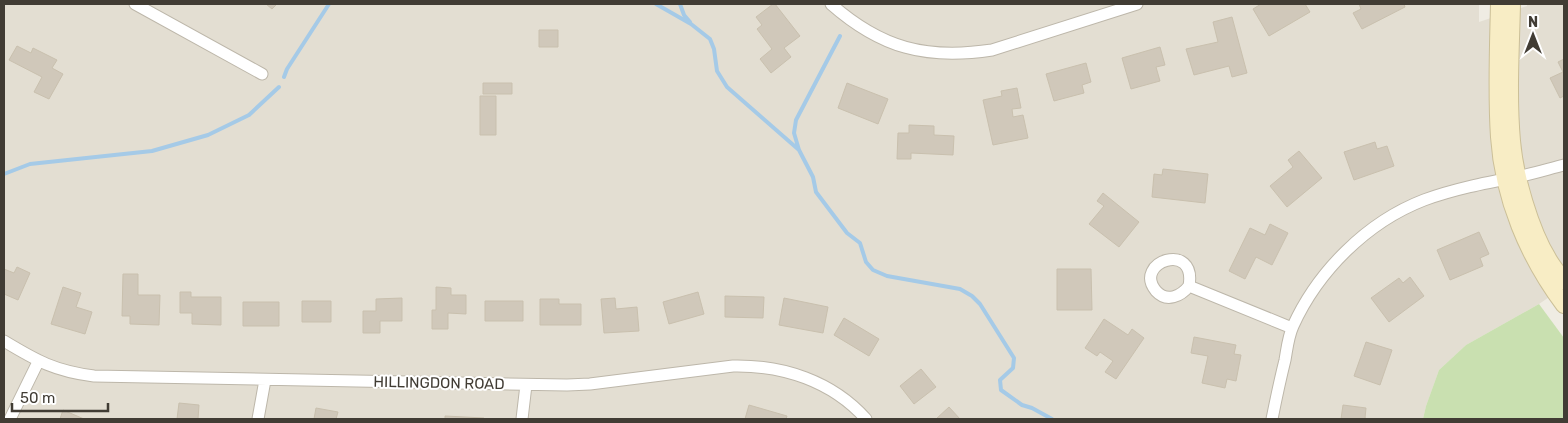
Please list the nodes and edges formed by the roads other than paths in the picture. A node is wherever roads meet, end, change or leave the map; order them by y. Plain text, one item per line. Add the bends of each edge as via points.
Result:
1 (135, 4) edge
2 (831, 4) edge
3 (1137, 4) edge
4 (1499, 4) edge
5 (1512, 4) edge
6 (262, 74) dead end
7 (1564, 165) edge
8 (1512, 178) junction
9 (1544, 264) junction
10 (1564, 281) edge
11 (1189, 286) dead end
12 (1564, 305) edge
13 (1292, 328) junction
14 (4, 342) edge
15 (38, 362) junction
16 (265, 380) junction
17 (526, 385) junction
18 (10, 419) edge
19 (258, 419) edge
20 (522, 419) edge
21 (866, 419) edge
22 (1272, 419) edge

1 - 6 street
2 - 3 street via 864,30 886,41 943,54 992,50
4 - 8 main road via 1499,129
5 - 8 main road
7 - 8 street
8 - 9 main road via 1522,195
8 - 13 street via 1423,200 1387,218 1363,236 1327,272
9 - 10 main road
9 - 12 main road via 1547,283
11 - 13 street
13 - 22 street
14 - 15 street, HILLINGDON ROAD
15 - 16 street, HILLINGDON ROAD via 66,372 94,376
15 - 18 street
16 - 17 street, HILLINGDON ROAD
16 - 19 street
17 - 20 street
17 - 21 street, HILLINGDON ROAD via 590,384 734,366 768,367 802,376 825,387

